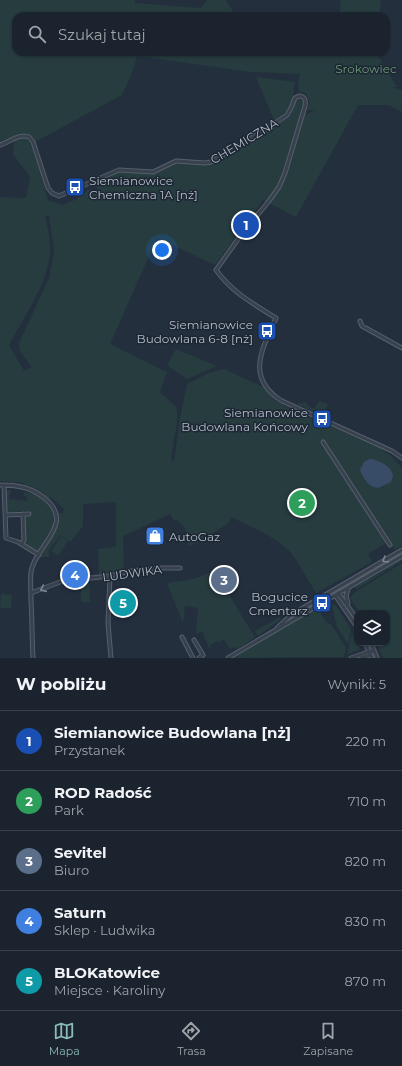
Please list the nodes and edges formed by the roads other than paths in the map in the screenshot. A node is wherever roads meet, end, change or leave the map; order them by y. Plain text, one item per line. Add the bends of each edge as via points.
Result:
1 (0, 144) edge
2 (360, 321) dead end
3 (402, 348) edge
4 (323, 442) dead end
5 (402, 458) edge
6 (2, 485) edge
7 (23, 514) junction
8 (29, 514) dead end
9 (5, 515) junction
10 (1, 537) edge
11 (6, 538) junction
12 (22, 544) junction
13 (390, 545) dead end
14 (402, 550) edge
15 (396, 554) junction
16 (39, 555) junction
17 (400, 557) edge
18 (180, 568) dead end
19 (110, 576) junction
20 (349, 588) junction
21 (335, 591) junction
22 (31, 593) junction
23 (337, 594) junction
24 (351, 610) junction
25 (354, 614) edge
26 (354, 622) edge
27 (269, 634) junction
28 (182, 637) dead end
29 (194, 640) dead end
30 (372, 646) edge
31 (374, 651) junction
32 (370, 655) edge
33 (34, 658) edge
34 (111, 658) edge
35 (193, 658) edge
36 (201, 658) edge
37 (228, 658) edge
38 (352, 658) edge
39 (361, 658) edge
40 (377, 658) edge

1 - 5 street, CHEMICZNA via 22,135 29,137 33,142 48,188 54,195 60,196 119,170 153,172 175,162 211,162 287,115 296,96 304,98 305,102 279,187 216,270 234,291 276,318 259,362 262,381 268,390 282,401 379,444
2 - 3 street via 362,326
4 - 13 street
6 - 9 street
6 - 16 street via 28,488 54,507 55,526
7 - 8 street
7 - 9 street
7 - 12 street
9 - 11 street
10 - 11 street
11 - 12 street
12 - 16 street
14 - 15 street
15 - 17 street
15 -> 21 street
16 - 22 street via 31,571
17 - 20 street
18 - 19 street, LUDWIKA via 130,571
19 -> 22 street, LUDWIKA via 60,582
19 - 34 street via 108,623
20 - 23 street
20 - 24 street via 346,598
21 - 23 street
21 - 27 street via 291,615
22 - 33 street
23 - 24 street
23 - 26 street
23 - 27 street
24 - 25 street
27 - 37 street
28 - 35 street
29 - 36 street via 203,655
30 - 31 street
31 - 32 street
31 - 40 street
32 - 38 street
32 - 39 street

